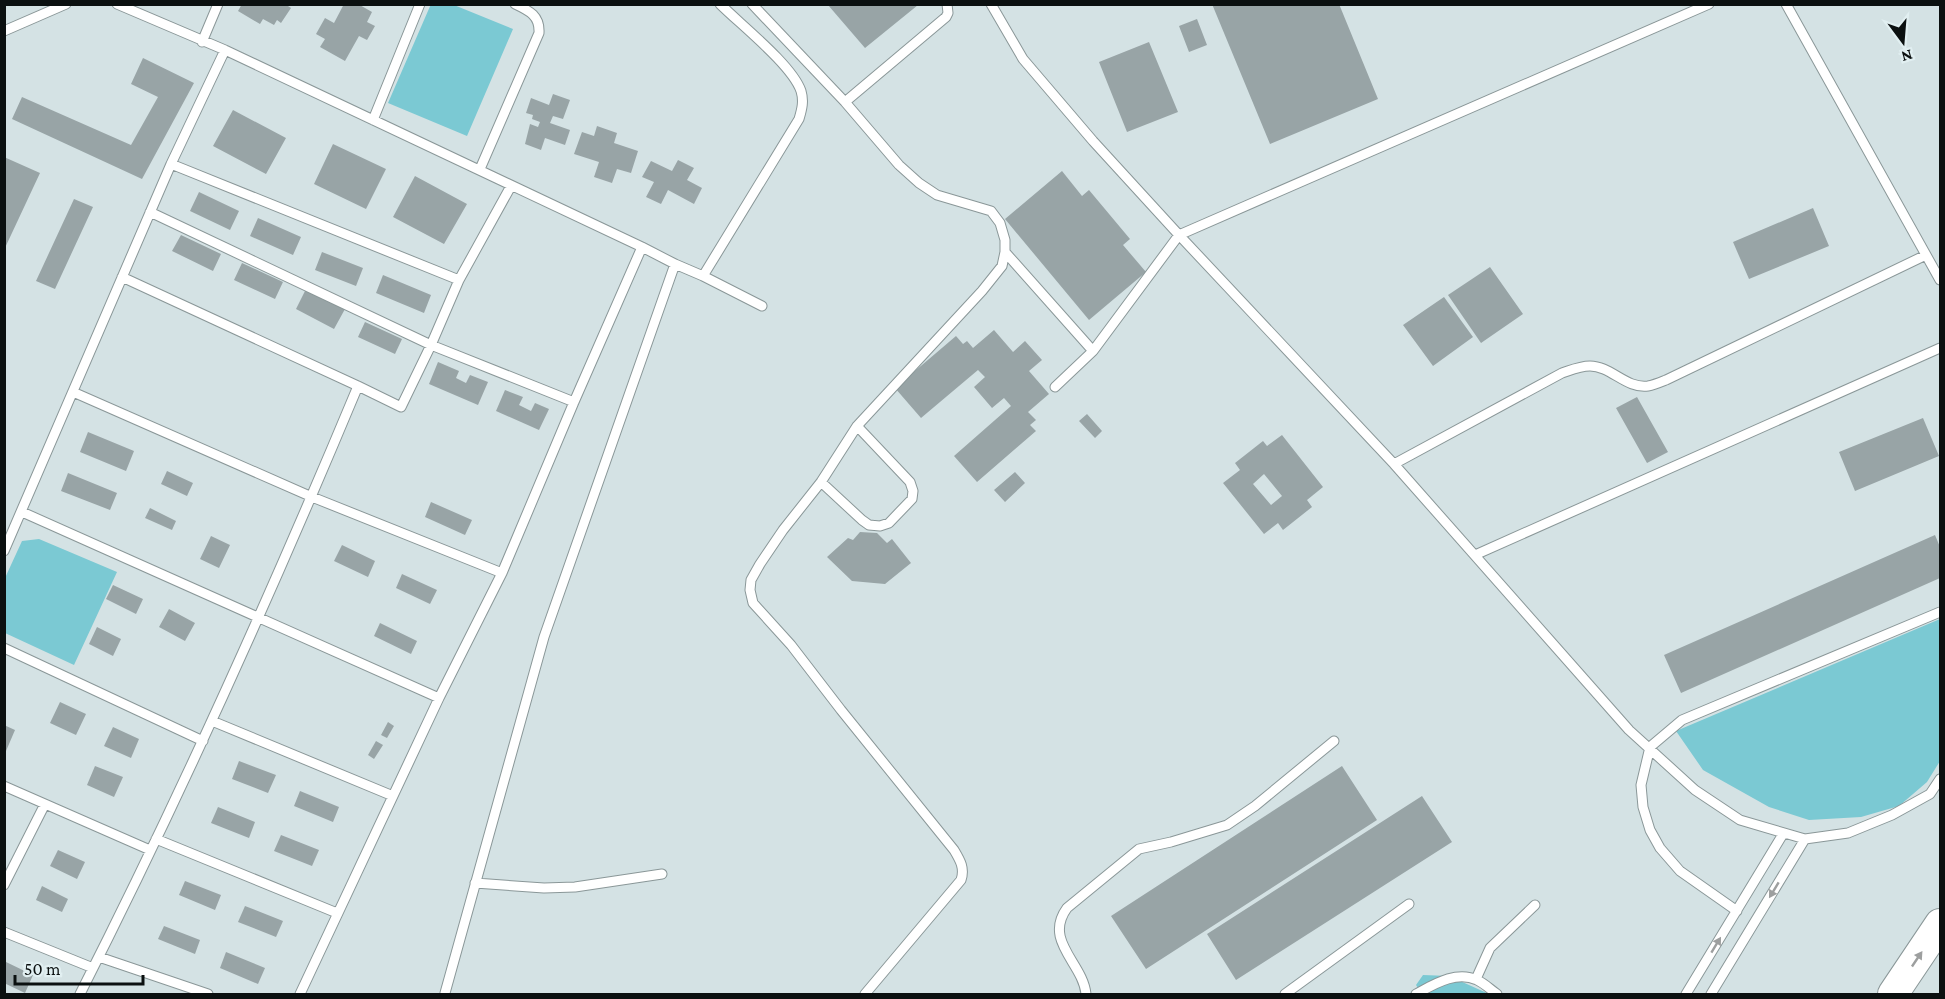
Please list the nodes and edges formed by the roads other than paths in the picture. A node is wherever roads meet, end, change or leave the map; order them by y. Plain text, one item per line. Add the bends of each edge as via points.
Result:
1 (66, 4) edge
2 (117, 4) edge
3 (218, 4) edge
4 (420, 4) edge
5 (515, 4) edge
6 (720, 4) edge
7 (752, 4) edge
8 (947, 4) edge
9 (992, 4) edge
10 (1709, 4) edge
11 (1786, 4) edge
12 (4, 31) edge
13 (202, 42) junction
14 (225, 50) junction
15 (846, 102) junction
16 (373, 120) junction
17 (171, 164) junction
18 (480, 170) junction
19 (511, 186) junction
20 (150, 212) junction
21 (1179, 235) junction
22 (642, 247) junction
23 (1005, 252) junction
24 (1926, 255) junction
25 (675, 264) junction
26 (703, 276) junction
27 (122, 277) junction
28 (459, 280) junction
29 (1941, 280) edge
30 (762, 306) dead end
31 (431, 345) junction
32 (1941, 348) edge
33 (1093, 351) junction
34 (358, 386) junction
35 (1055, 387) dead end
36 (73, 392) junction
37 (574, 402) junction
38 (857, 426) junction
39 (1394, 464) junction
40 (821, 482) junction
41 (312, 497) junction
42 (22, 512) junction
43 (4, 551) edge
44 (1475, 555) junction
45 (502, 573) junction
46 (1941, 612) edge
47 (259, 618) junction
48 (4, 648) edge
49 (439, 698) junction
50 (212, 721) junction
51 (203, 741) junction
52 (1334, 741) dead end
53 (1650, 747) junction
54 (1941, 779) edge
55 (4, 786) edge
56 (393, 796) junction
57 (45, 804) junction
58 (1783, 834) junction
59 (156, 839) junction
60 (1804, 839) junction
61 (150, 850) junction
62 (662, 874) dead end
63 (475, 884) junction
64 (4, 885) edge
65 (1409, 904) dead end
66 (1535, 905) dead end
67 (1737, 911) junction
68 (337, 913) junction
69 (1941, 924) edge
70 (4, 932) edge
71 (99, 957) junction
72 (93, 968) junction
73 (1476, 979) junction
74 (445, 993) dead end
75 (80, 994) edge
76 (208, 994) edge
77 (300, 994) edge
78 (865, 994) edge
79 (1086, 994) edge
80 (1284, 994) edge
81 (1416, 994) edge
82 (1497, 994) edge
83 (1686, 994) edge
84 (1712, 994) edge
85 (1893, 994) edge

1 - 12 lane
2 - 13 lane
3 - 13 lane
4 - 16 lane
5 - 18 lane via 537,18 539,33
6 - 26 lane via 785,66 800,89 803,107
7 - 15 lane
8 - 15 lane via 946,17
9 - 21 lane via 1023,59
10 - 21 lane
11 - 24 lane
13 - 14 lane
14 - 16 lane
14 - 17 lane
15 - 23 lane via 919,183 938,195 991,211 1000,223
16 - 18 lane
17 - 20 lane
17 - 28 lane
18 - 19 lane
19 - 22 lane
19 - 28 lane
20 - 27 lane
20 - 31 lane
21 - 33 lane
21 - 39 lane
22 - 25 lane
22 - 37 lane
23 - 33 lane
23 - 38 lane via 1002,266 982,291
24 - 29 lane
24 - 39 lane via 1647,387 1630,384 1592,365 1577,367
25 - 26 lane
25 - 63 lane via 544,637
26 - 30 lane
27 - 34 lane
27 - 36 lane
28 - 31 lane
31 - 34 lane via 401,407
31 - 37 lane
32 - 44 lane
33 - 35 lane
34 - 41 lane
36 - 41 lane
36 - 42 lane
37 - 45 lane
38 - 40 lane
38 - 40 lane via 910,482 912,499 888,523 869,525
39 - 44 lane
40 - 78 lane via 751,580 753,603 954,850 963,873 953,891
41 - 45 lane
41 - 47 lane
42 - 43 lane
42 - 47 lane
44 - 53 lane via 1629,730
45 - 49 lane
46 - 53 lane via 1682,720
47 - 49 lane
47 - 50 lane
48 - 51 lane
49 - 56 lane
50 - 51 lane
50 - 56 lane
51 - 59 lane
52 - 79 lane via 1227,825 1139,849 1067,908 1059,929
53 - 58 lane via 1695,790 1740,820
53 - 67 lane via 1641,785 1650,830 1680,871
54 - 60 lane via 1930,794 1892,815 1848,833
55 - 57 lane
56 - 68 lane
57 - 61 lane
57 - 64 lane
58 - 60 lane
58 - 67 lane
59 - 61 lane
59 - 68 lane
60 -> 84 lane
61 - 71 lane
62 - 63 lane via 575,887
63 - 74 lane
65 - 80 lane
66 - 73 lane via 1490,948
83 -> 67 lane
68 - 77 lane
85 -> 69 highway
70 - 72 lane
71 - 72 lane
71 - 76 lane
72 - 75 lane
73 - 81 lane via 1442,981
73 - 82 lane

